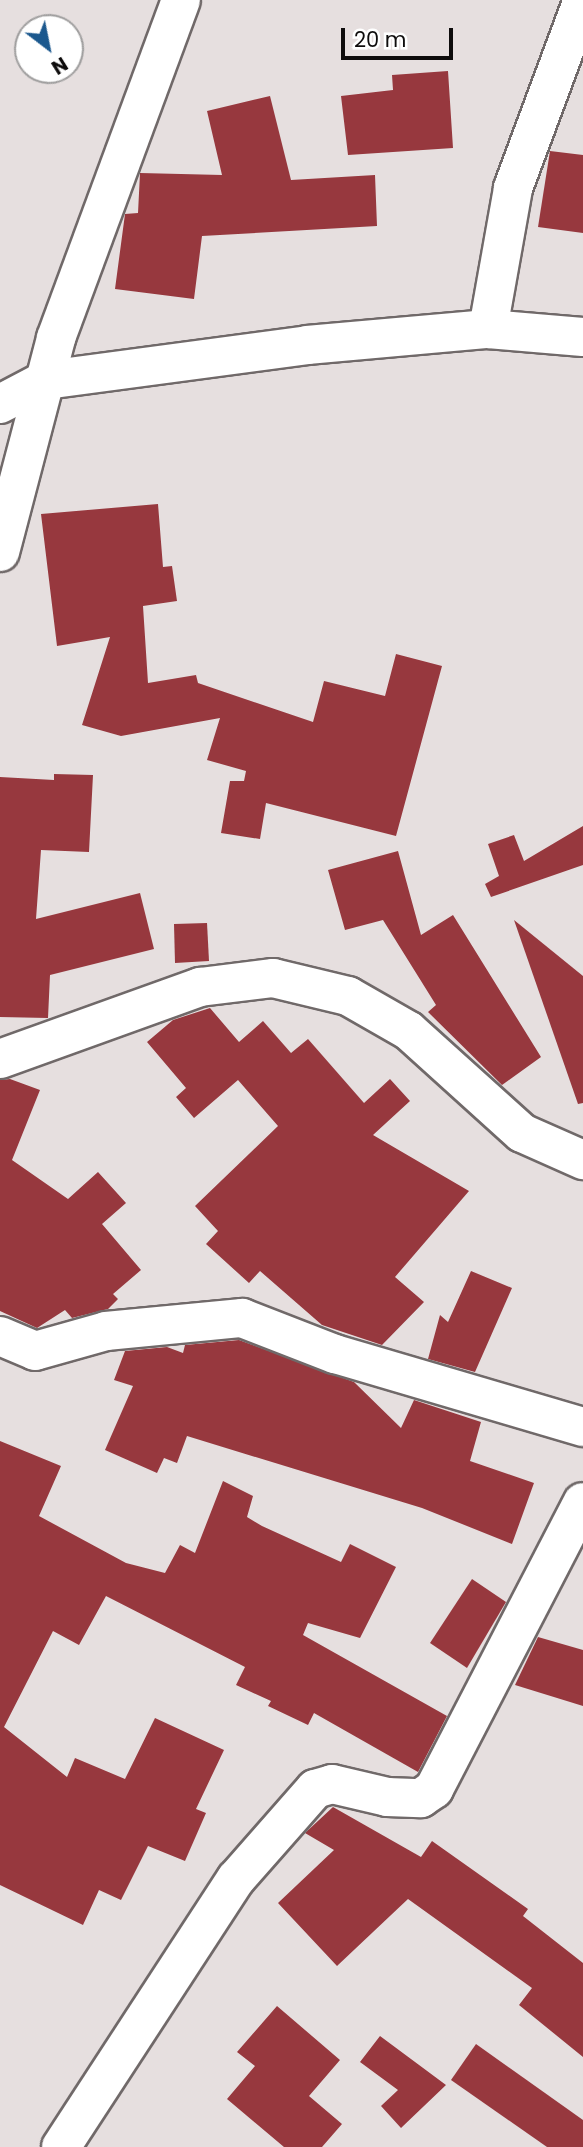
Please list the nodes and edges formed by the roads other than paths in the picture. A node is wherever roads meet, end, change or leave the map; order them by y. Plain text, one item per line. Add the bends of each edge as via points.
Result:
1 (181, 0) edge
2 (583, 0) edge
3 (488, 329) junction
4 (583, 337) edge
5 (46, 380) junction
6 (0, 404) edge
7 (0, 552) edge
8 (0, 1059) edge
9 (583, 1160) edge
10 (0, 1336) edge
11 (583, 1426) edge
12 (583, 1502) edge
13 (61, 2147) edge

1 - 5 street via 56,338
2 - 3 street via 513,188
3 - 4 street
3 - 5 street via 307,345
5 - 6 street
5 - 7 street
8 - 9 street via 200,987 273,978 348,996 409,1031 522,1133
10 - 11 street via 35,1351 106,1331 242,1318 335,1354
12 - 13 street via 434,1788 421,1798 387,1797 332,1784 315,1789 236,1879

